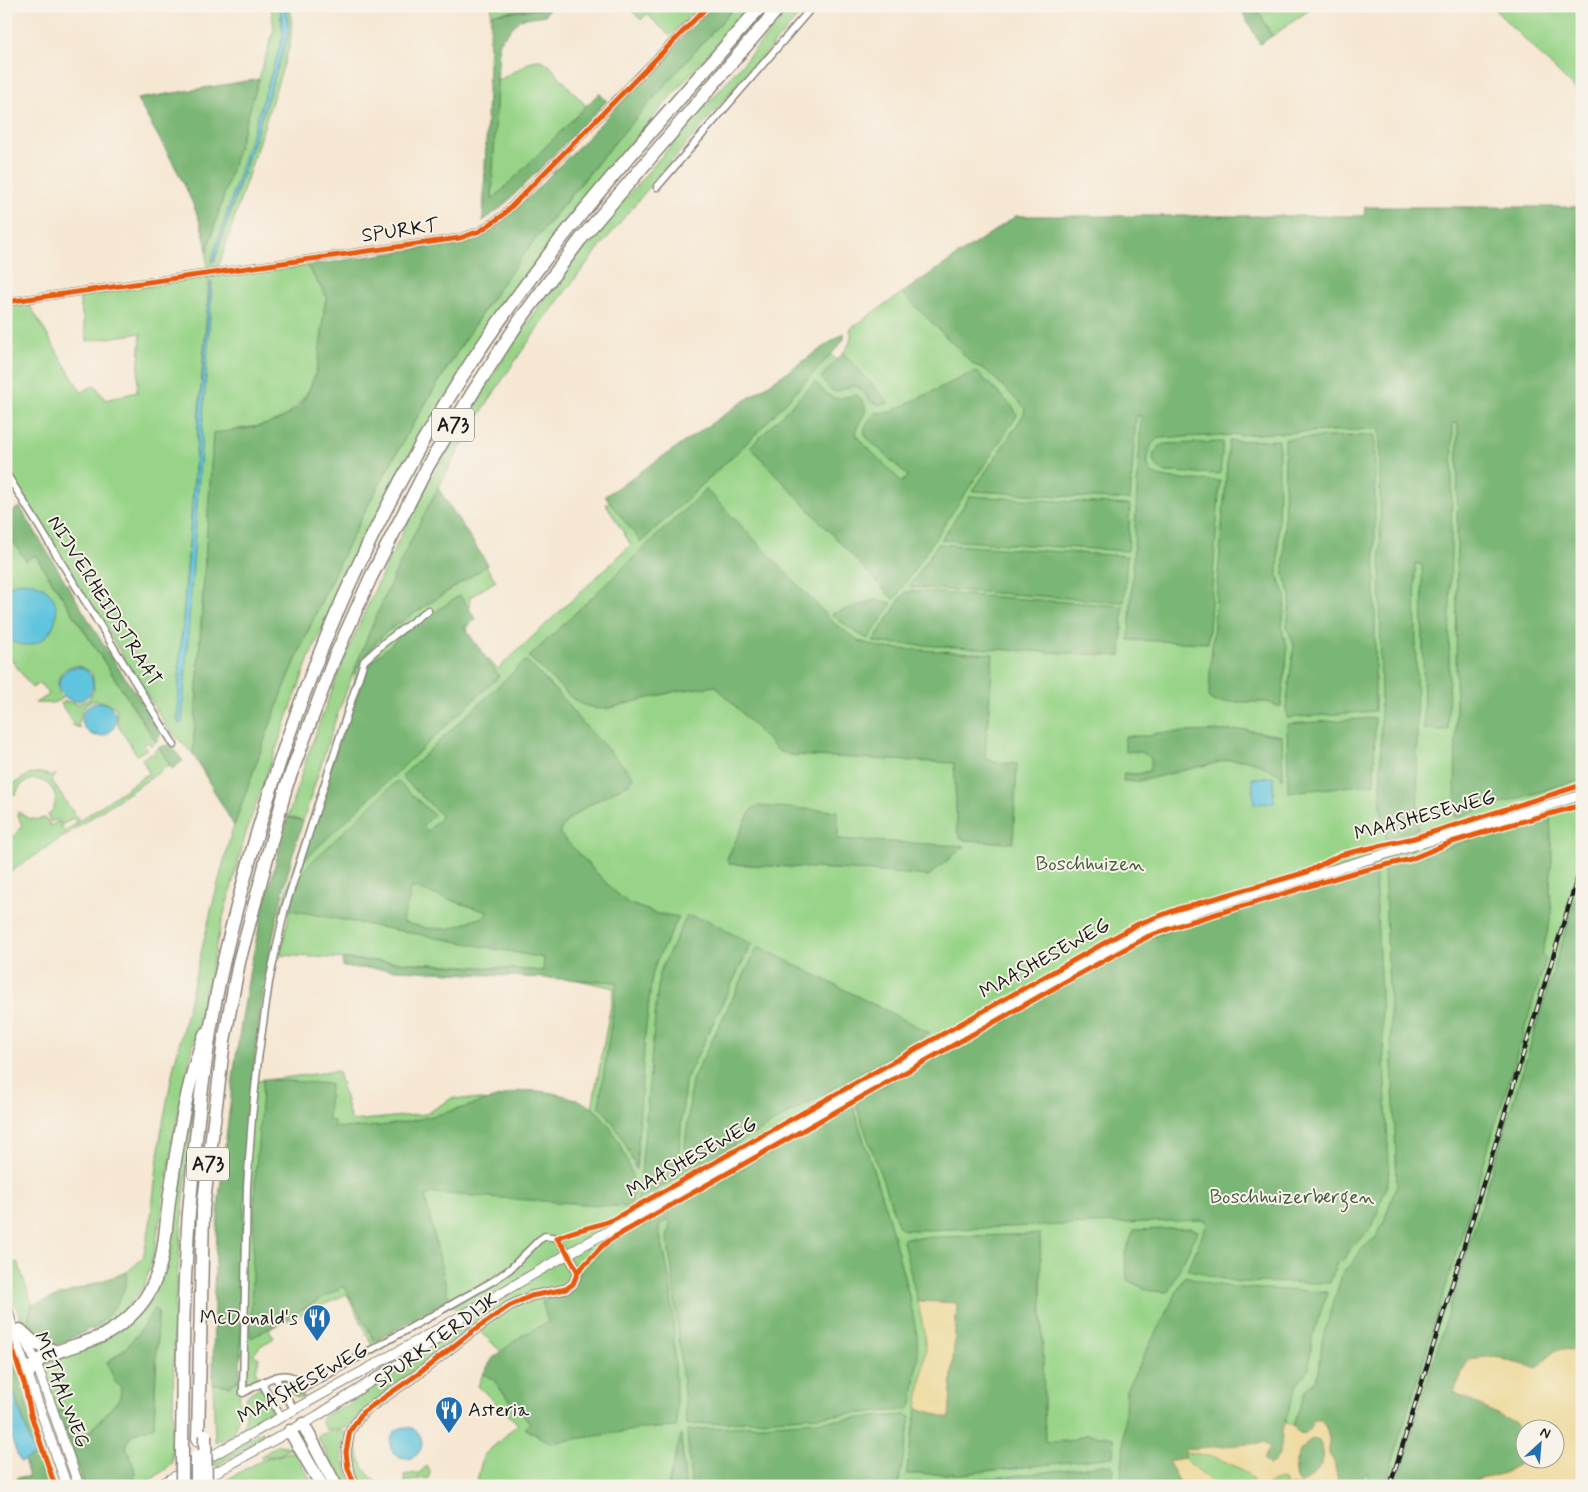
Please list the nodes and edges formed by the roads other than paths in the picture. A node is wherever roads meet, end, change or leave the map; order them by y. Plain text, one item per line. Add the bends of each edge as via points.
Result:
1 (708, 6) edge
2 (761, 6) edge
3 (780, 6) edge
4 (813, 6) edge
5 (658, 188) dead end
6 (6, 302) edge
7 (6, 473) edge
8 (428, 610) dead end
9 (174, 745) dead end
10 (1582, 795) edge
11 (215, 1006) junction
12 (568, 1254) junction
13 (7, 1305) edge
14 (465, 1314) junction
15 (20, 1330) junction
16 (57, 1352) junction
17 (36, 1362) junction
18 (28, 1374) junction
19 (275, 1377) junction
20 (262, 1383) junction
21 (294, 1409) junction
22 (281, 1417) junction
23 (303, 1424) junction
24 (290, 1431) junction
25 (201, 1438) junction
26 (67, 1486) edge
27 (79, 1486) edge
28 (158, 1486) edge
29 (182, 1486) edge
30 (192, 1486) edge
31 (197, 1486) edge
32 (206, 1486) edge
33 (322, 1486) edge
34 (336, 1486) edge
35 (355, 1486) edge

1 - 6 street, SPURKT via 502,216 480,231 460,238
2 - 11 highway, A73 via 568,230 480,349 416,451 355,569 288,737 242,887
3 - 25 highway, A73 via 580,240 520,320 429,464 371,577 334,659 289,778 266,857 239,962 224,1041 203,1210 198,1417
4 - 5 street
7 - 9 street, NIJVERHEIDSTRAAT
8 - 20 street via 364,661 283,917 258,1059 247,1187 243,1393
10 - 12 main road, MAASHESEWEG via 1200,910 1146,930
11 - 16 highway, A73 via 190,1081 155,1282 139,1308 115,1328 94,1340
11 - 29 highway, A73, bridge via 193,1165 184,1302
12 - 14 main road, MAASHESEWEG
12 - 19 street via 557,1238 545,1236 493,1281 302,1389 296,1379 287,1375
12 - 35 main road, SPURKTERDIJK via 578,1272 573,1284 509,1306 363,1412 350,1431 346,1452
13 - 15 main road, METAALWEG
13 - 18 main road, METAALWEG
14 - 21 main road, MAASHESEWEG
14 - 23 main road, MAASHESEWEG via 445,1334
15 - 16 highway via 34,1343
15 - 17 main road, METAALWEG
16 - 17 highway, A73
17 - 18 highway
17 - 27 main road, METAALWEG
18 - 26 main road, METAALWEG
19 - 20 street
19 - 21 street
20 - 22 street
21 - 22 main road, MAASHESEWEG
21 - 23 main road
22 - 24 main road
22 - 28 main road, MAASHESEWEG
23 - 24 main road, MAASHESEWEG
23 - 34 highway
24 - 30 main road, MAASHESEWEG
24 - 33 highway
25 - 31 highway, A73, bridge
25 - 32 highway, A73, bridge

